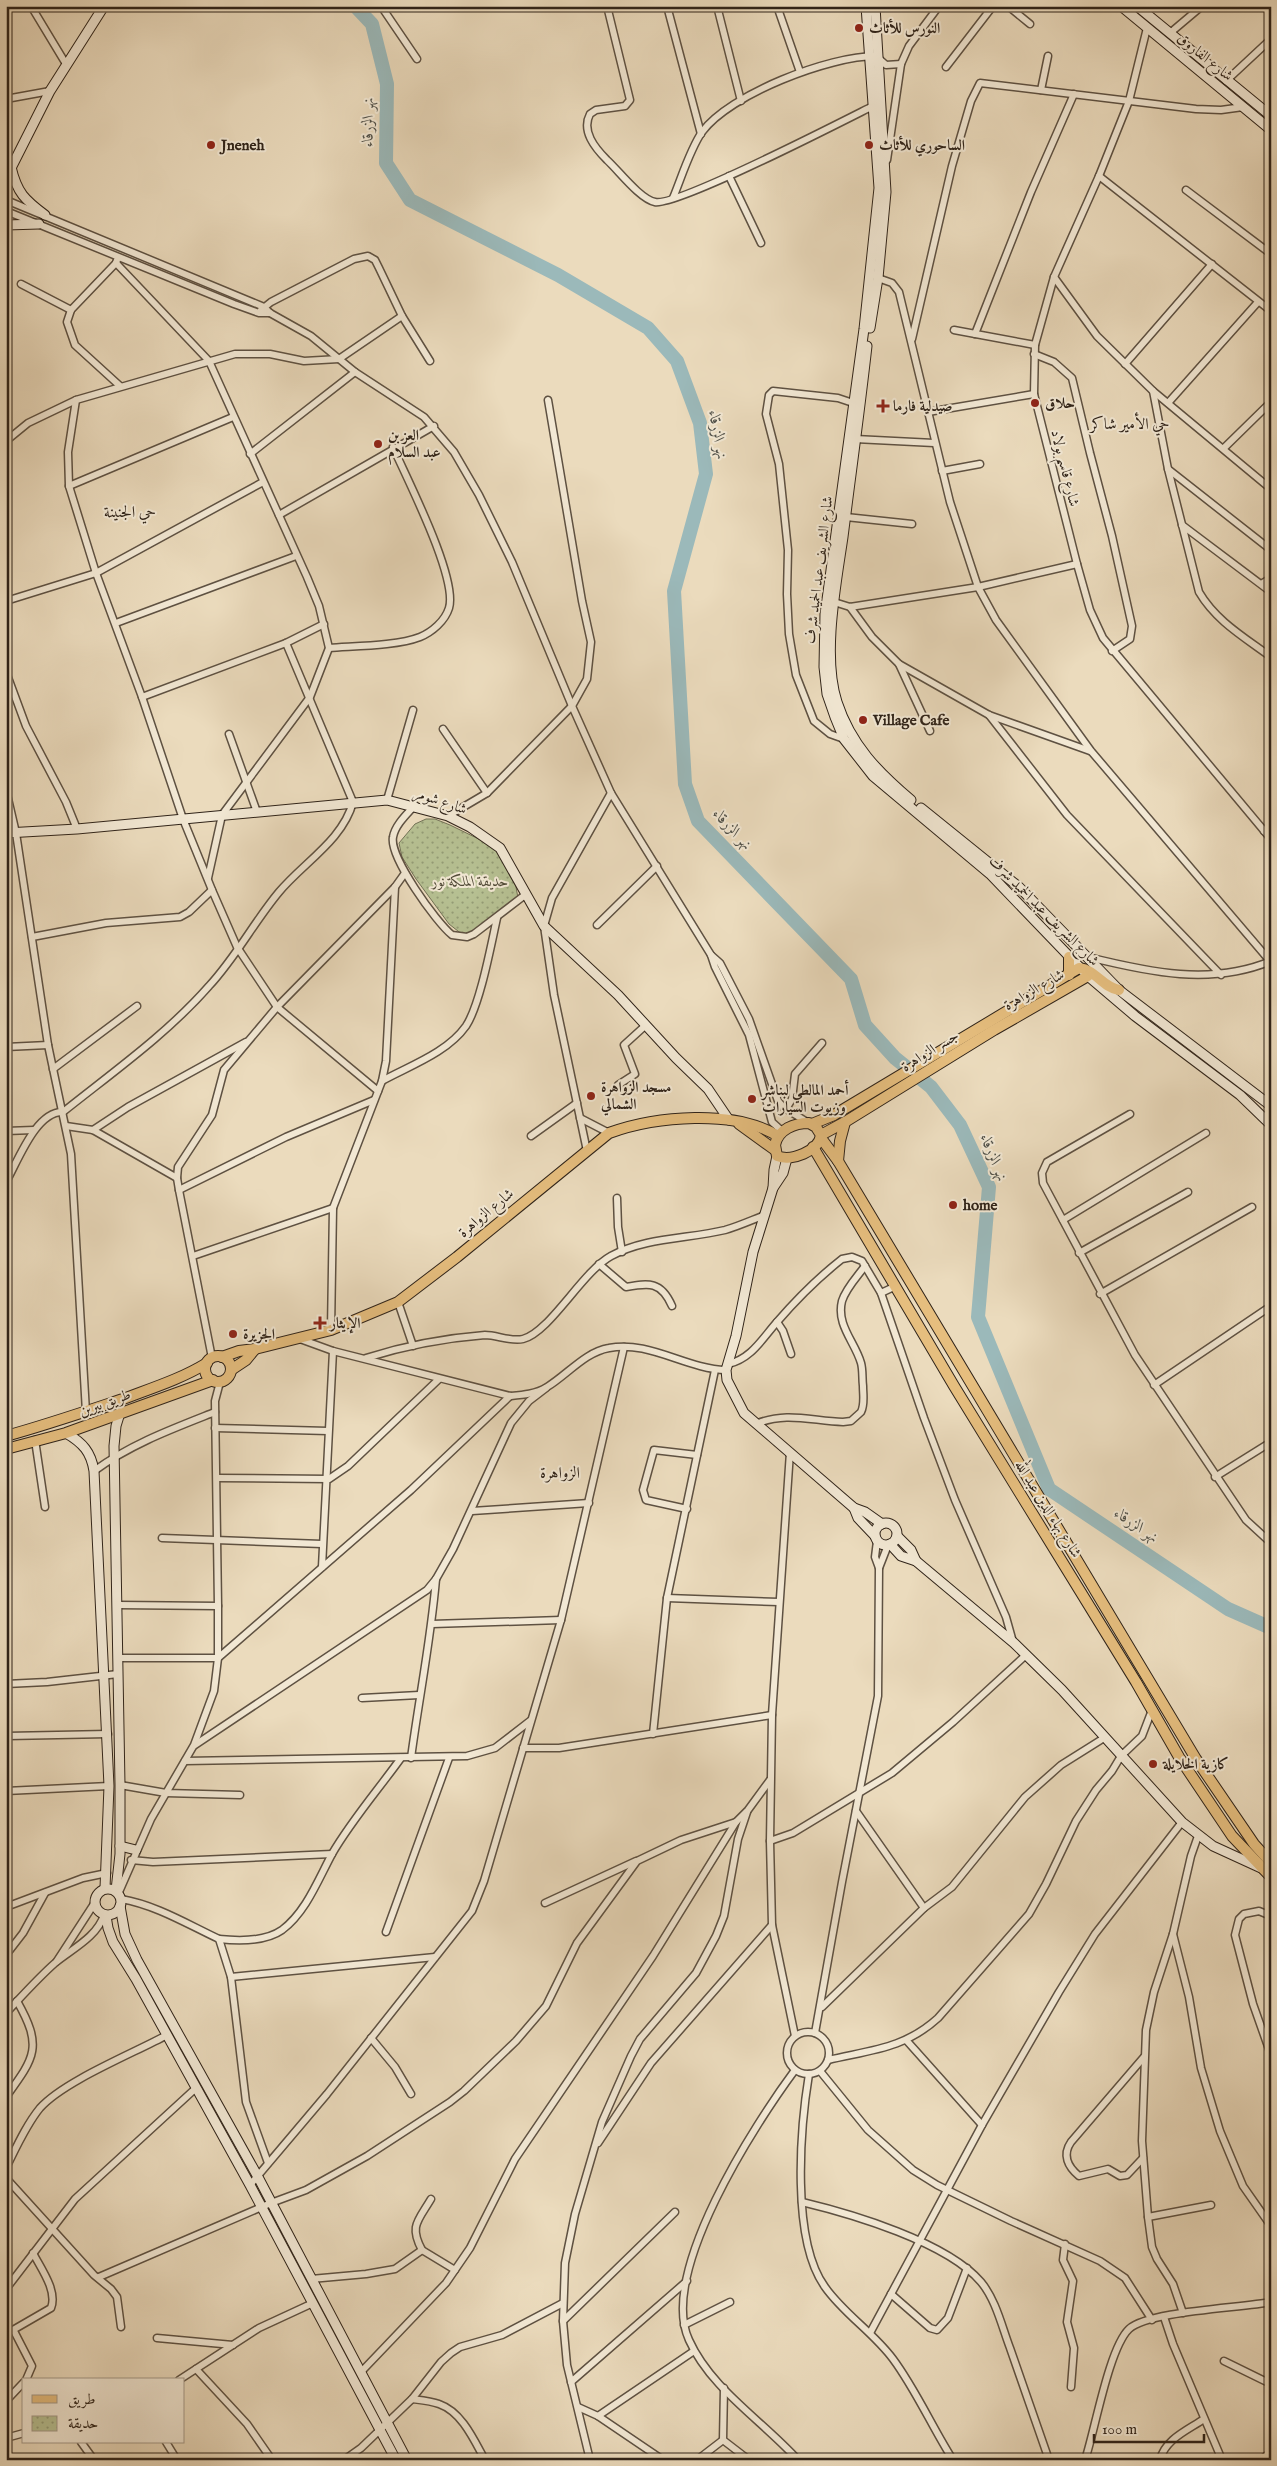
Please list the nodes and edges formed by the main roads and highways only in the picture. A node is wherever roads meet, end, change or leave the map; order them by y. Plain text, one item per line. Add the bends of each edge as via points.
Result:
1 (1068, 957) road end
2 (1069, 976) junction
3 (1088, 976) road end
4 (1119, 990) road end
5 (991, 1026) junction
6 (733, 1121) junction
7 (845, 1122) junction
8 (811, 1124) junction
9 (780, 1134) junction
10 (821, 1136) junction
11 (813, 1147) junction
12 (780, 1155) junction
13 (838, 1161) junction
14 (255, 1349) junction
15 (214, 1359) junction
16 (231, 1370) junction
17 (216, 1381) junction
18 (6, 1436) edge
19 (6, 1449) edge
20 (1141, 1679) junction
21 (1268, 1864) edge
22 (1271, 1877) edge

1 - 2 main road
2 - 4 main road, شارع الزواهرة via 1079,968 1089,970 1109,987
2 - 5 main road, شارع الزواهرة
3 - 5 main road, شارع الزواهرة
5 - 7 main road, جسر الزواهرة
5 - 8 main road, جسر الزواهرة via 834,1115
6 - 9 main road, شارع الزواهرة
6 - 12 main road
6 - 14 main road, شارع الزواهرة via 675,1119 638,1124 609,1133 398,1302 331,1330
7 - 10 main road
7 - 13 main road
8 - 9 main road via 798,1124
8 - 10 main road, شارع بهاء الدين عبد الله
9 - 12 main road via 775,1141
10 - 11 main road
10 - 13 main road, شارع بهاء الدين عبد الله
11 - 12 main road
11 - 20 main road, شارع بهاء الدين عبد الله via 964,1402
13 - 20 main road, شارع بهاء الدين عبد الله
14 - 15 main road, شارع الزواهرة
14 - 16 main road, شارع الزواهرة
15 - 16 main road via 228,1360
15 - 17 main road via 206,1373
15 - 18 main road, طريق بيرين via 186,1376 86,1412
16 - 17 main road via 227,1378
17 - 19 main road, طريق بيرين
20 - 21 main road, شارع بهاء الدين عبد الله
20 - 21 main road, شارع بهاء الدين عبد الله via 1152,1710 1179,1757 1228,1830
21 - 22 main road, شارع بهاء الدين عبد الله

